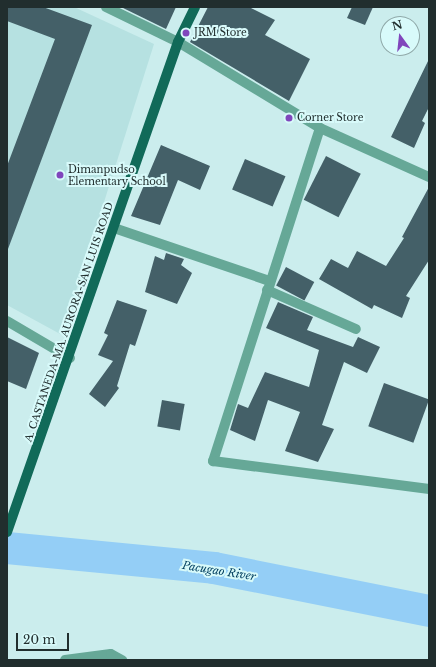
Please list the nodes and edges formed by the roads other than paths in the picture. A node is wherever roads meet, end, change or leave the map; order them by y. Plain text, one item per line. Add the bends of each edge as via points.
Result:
1 (106, 7) edge
2 (196, 7) edge
3 (178, 42) junction
4 (320, 128) junction
5 (429, 177) edge
6 (114, 228) junction
7 (268, 286) junction
8 (7, 321) edge
9 (356, 329) dead end
10 (70, 358) junction
11 (429, 489) edge
12 (7, 532) edge
13 (65, 660) edge
14 (122, 660) edge

1 - 3 street
2 - 3 main road, A. CASTANEDA-MA. AURORA-SAN LUIS ROAD
3 - 4 street
3 - 6 main road, A. CASTANEDA-MA. AURORA-SAN LUIS ROAD
4 - 5 street
4 - 7 street
6 - 7 street
6 - 10 main road, A. CASTANEDA-MA. AURORA-SAN LUIS ROAD
7 - 9 street
7 - 11 street via 213,462
8 - 10 street
10 - 12 main road, A. CASTANEDA-MA. AURORA-SAN LUIS ROAD
13 - 14 street via 111,654

